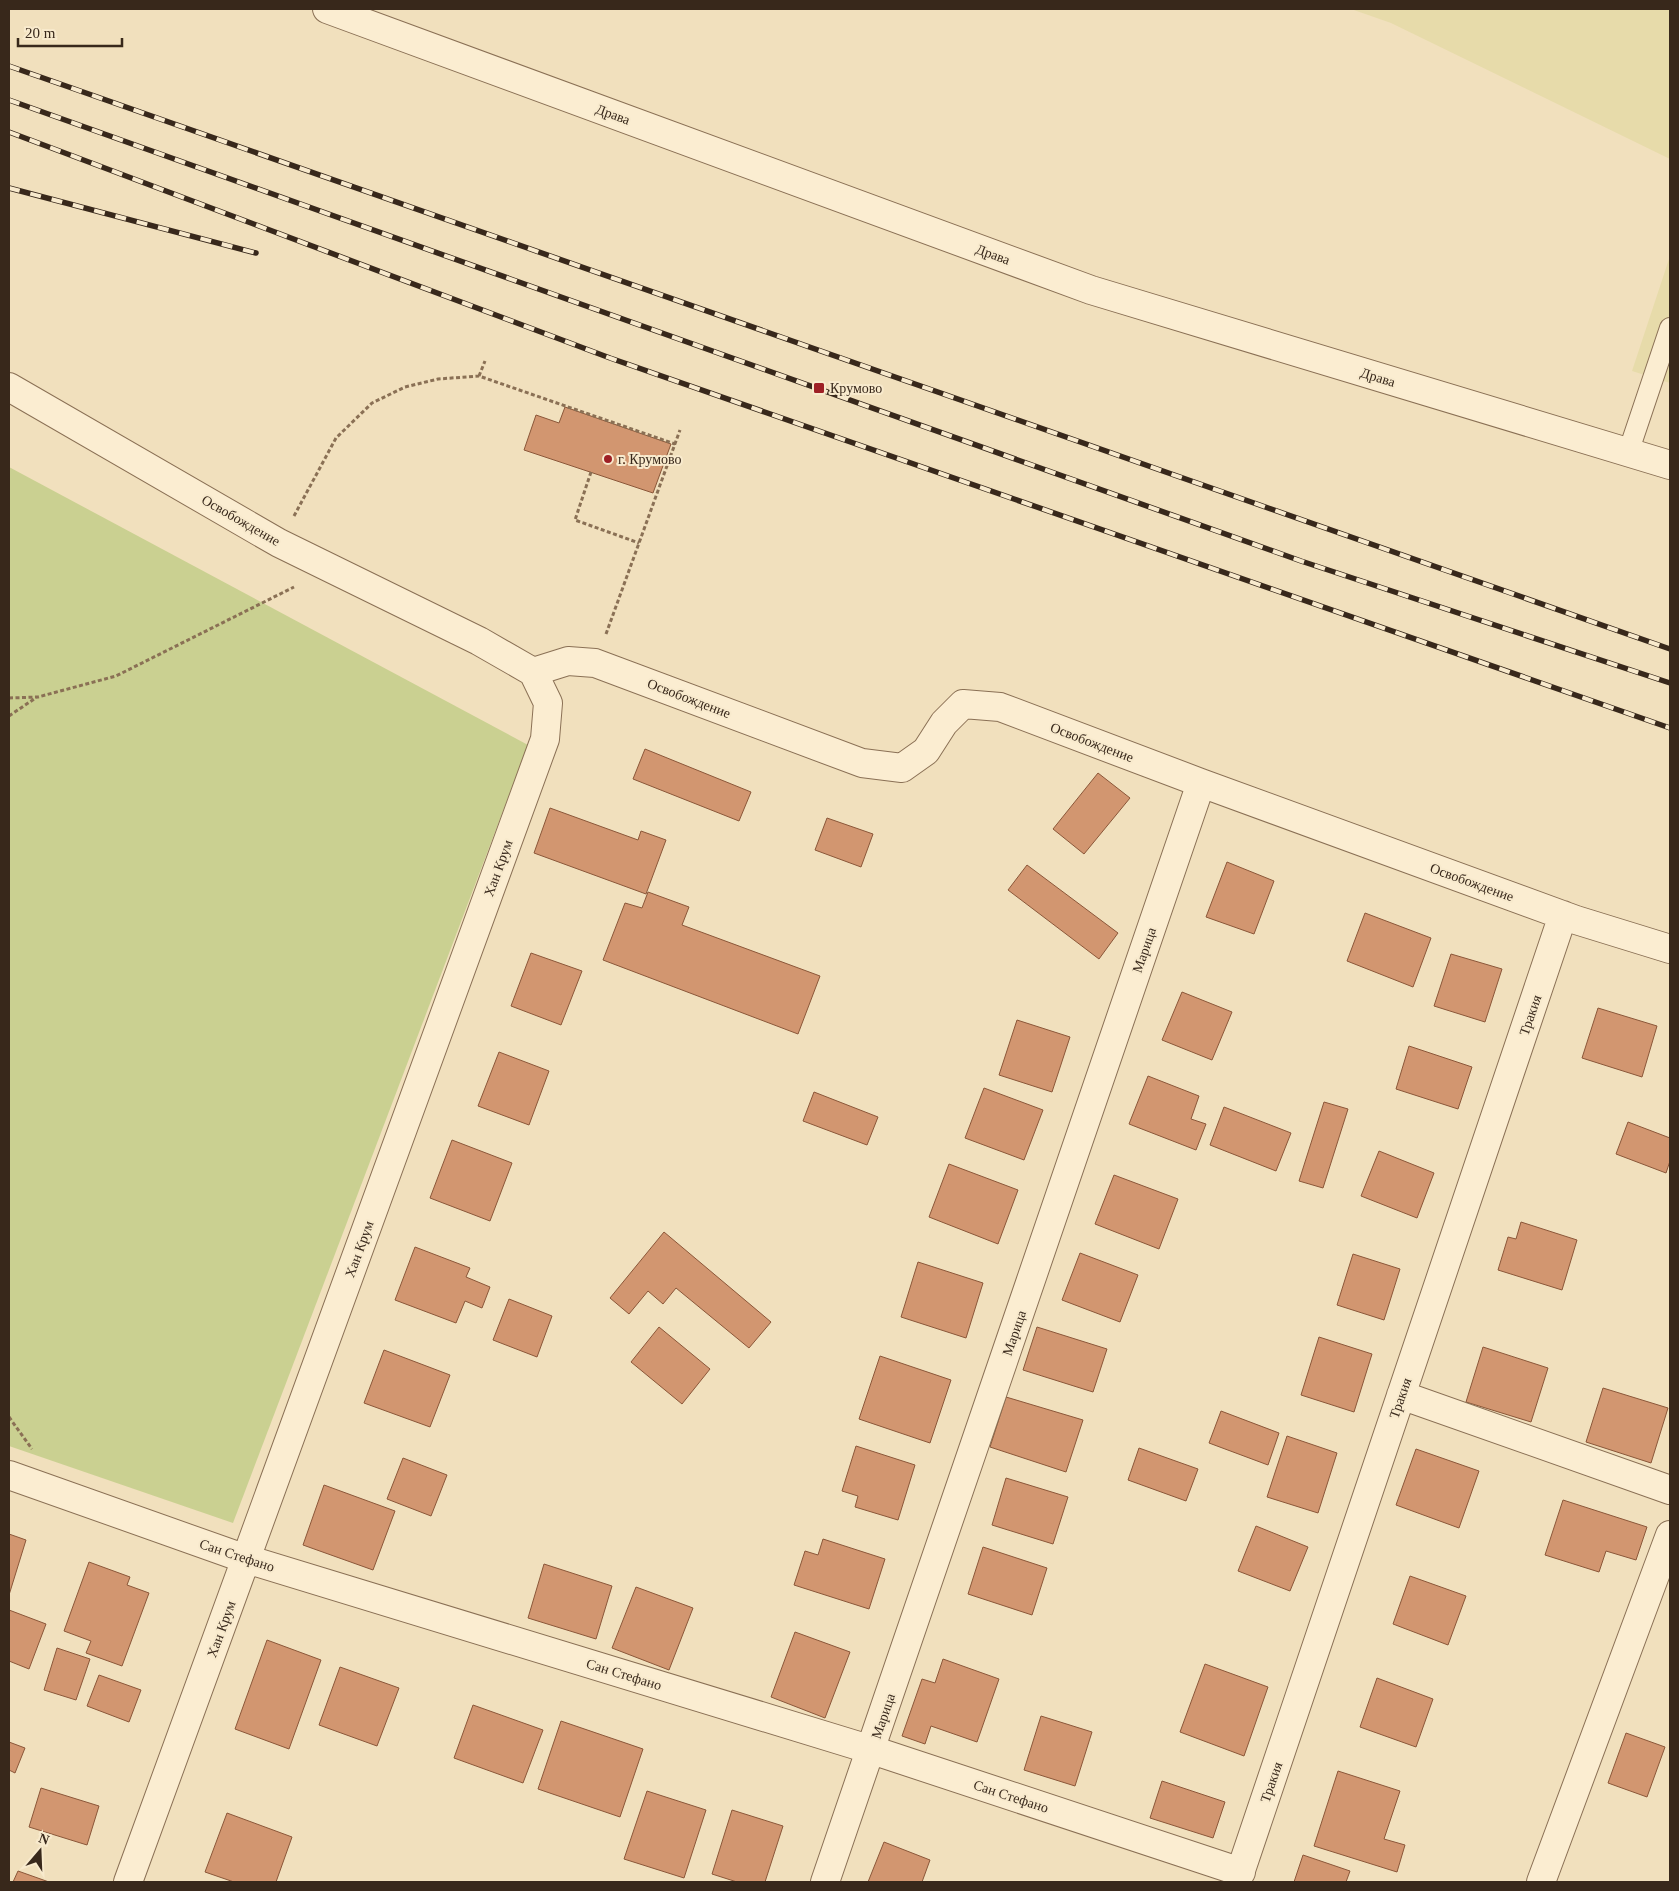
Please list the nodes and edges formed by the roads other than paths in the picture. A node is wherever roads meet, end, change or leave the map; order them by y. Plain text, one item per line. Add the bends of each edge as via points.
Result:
1 (327, 9) edge
2 (1670, 328) edge
3 (9, 387) edge
4 (1628, 453) junction
5 (1670, 465) edge
6 (533, 672) junction
7 (1201, 784) junction
8 (1563, 915) junction
9 (1670, 949) edge
10 (1401, 1395) junction
11 (9, 1475) edge
12 (1670, 1490) edge
13 (1670, 1535) edge
14 (246, 1559) junction
15 (872, 1750) junction
16 (1239, 1877) edge
17 (128, 1882) edge
18 (826, 1882) edge
19 (1541, 1882) edge

1 - 4 street, Драва via 1091,290
2 - 4 lane
3 - 6 street, Освобождение via 279,543 479,641
4 - 5 street, Драва
6 - 7 street, Освобождение via 568,661 595,663 862,763 902,768 926,751 944,723 963,704 1000,707
6 - 14 street, Хан Крум via 548,703 544,739
7 - 8 street, Освобождение
7 - 15 street, Марица
8 - 9 street, Освобождение
8 - 10 street, Тракия
10 - 12 street
10 - 16 street, Тракия
11 - 14 street, Сан Стефано
13 - 19 street
14 - 15 street, Сан Стефано
14 - 17 street, Хан Крум
15 - 16 street, Сан Стефано
15 - 18 street, Марица

